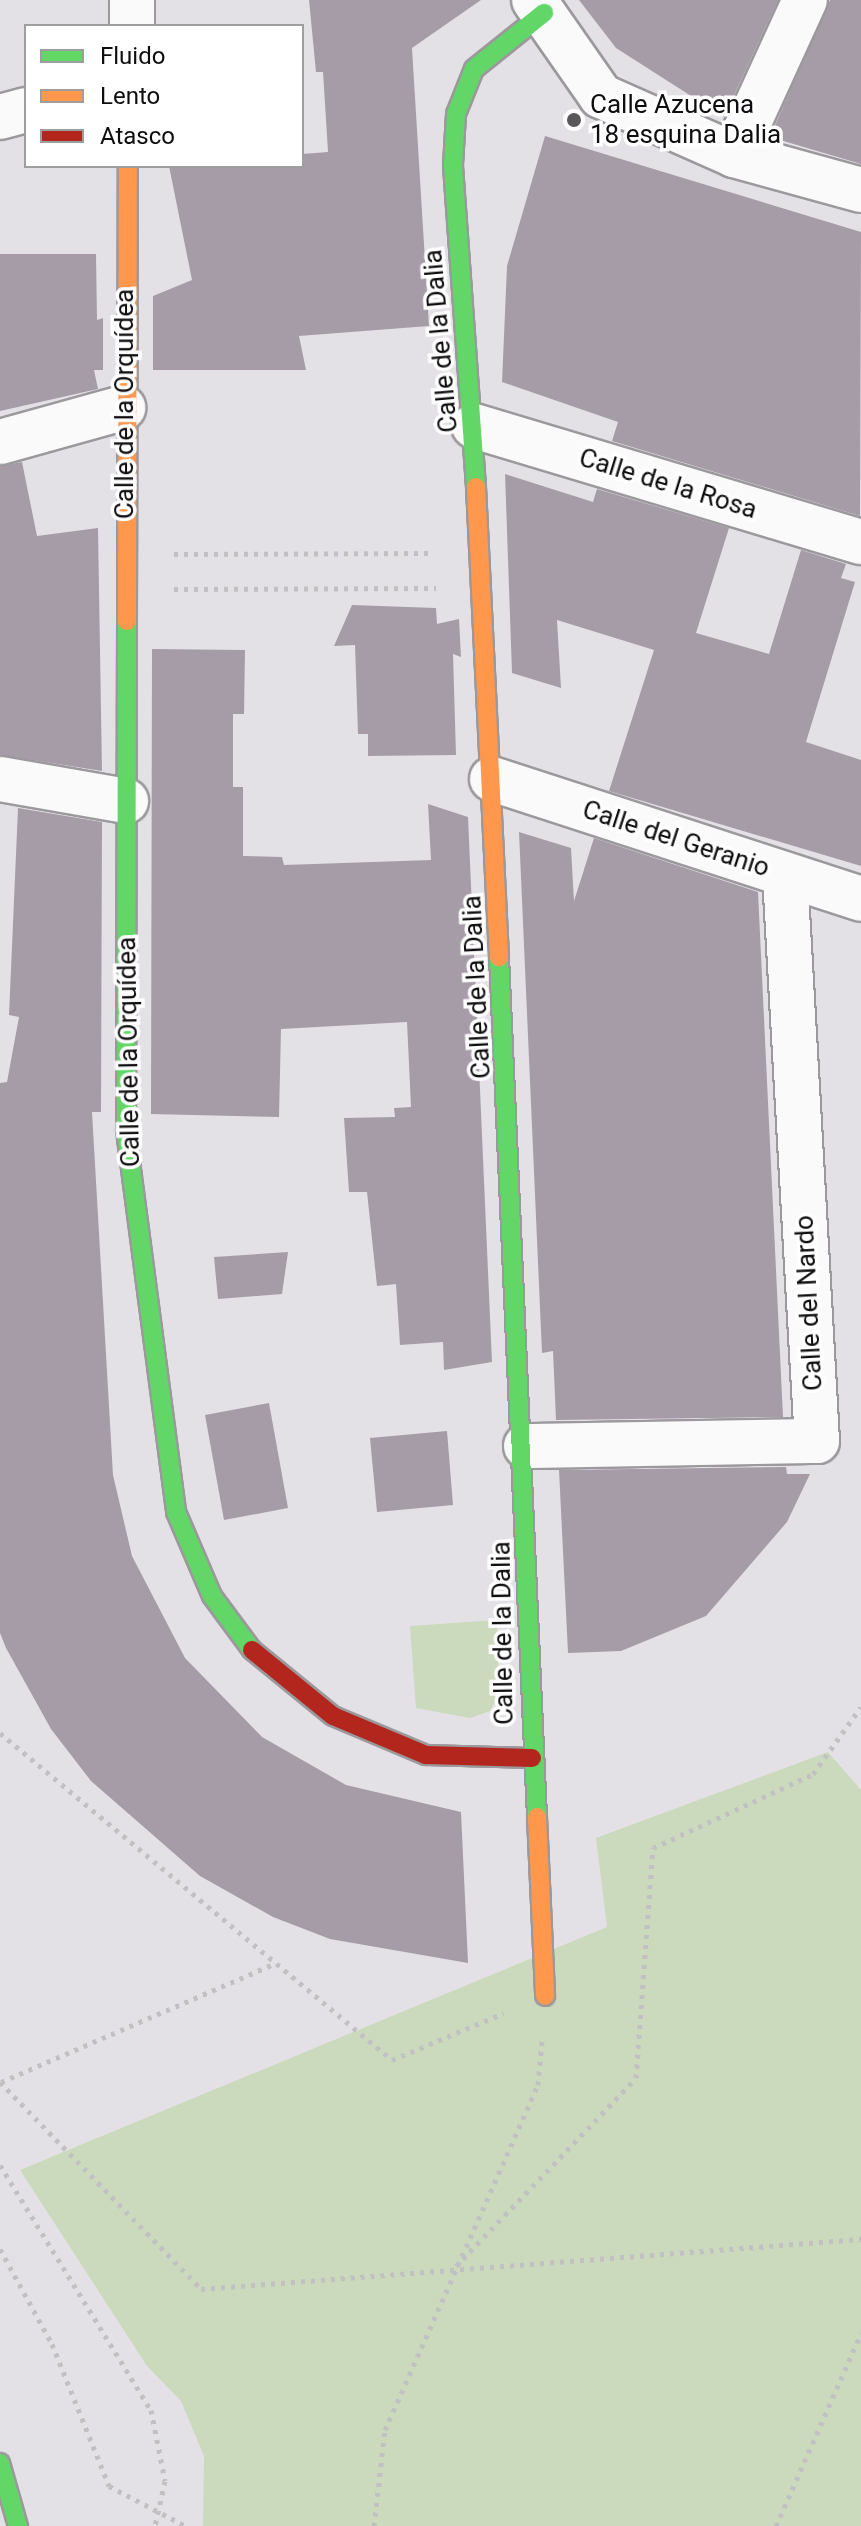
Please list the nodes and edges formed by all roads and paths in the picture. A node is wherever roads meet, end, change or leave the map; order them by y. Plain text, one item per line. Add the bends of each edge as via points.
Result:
1 (132, 0) edge
2 (805, 0) edge
3 (539, 6) edge
4 (132, 24) edge
5 (24, 111) edge
6 (0, 117) edge
7 (734, 155) junction
8 (128, 168) edge
9 (861, 190) edge
10 (123, 408) junction
11 (474, 426) junction
12 (0, 442) edge
13 (861, 542) edge
14 (481, 553) junction
15 (125, 554) junction
16 (483, 588) junction
17 (125, 589) junction
18 (0, 779) edge
19 (492, 779) junction
20 (126, 801) junction
21 (785, 875) junction
22 (861, 899) edge
23 (526, 1446) junction
24 (861, 1707) edge
25 (0, 1733) edge
26 (532, 1758) junction
27 (276, 1963) junction
28 (545, 1996) junction
29 (0, 2082) edge
30 (0, 2165) edge
31 (861, 2239) edge
32 (0, 2249) edge
33 (452, 2270) junction
34 (861, 2333) edge
35 (0, 2463) edge
36 (18, 2526) edge
37 (155, 2526) edge
38 (186, 2526) edge
39 (374, 2526) edge
40 (776, 2526) edge

1 - 4 street
2 - 7 street
3 - 7 street via 601,96
3 - 11 main road, Calle de la Dalia via 474,69 456,114 453,165
5 - 6 street
7 - 9 street
8 - 10 main road, Calle de la Orquídea
10 - 12 street
10 - 15 main road, Calle de la Orquídea
11 - 13 street, Calle de la Rosa
11 - 14 main road, Calle de la Dalia
14 - 15 path
14 - 16 main road, Calle de la Dalia
15 - 17 main road, Calle de la Orquídea
16 - 17 path
16 - 19 main road, Calle de la Dalia
17 - 20 main road, Calle de la Orquídea
18 - 20 street
19 - 21 street, Calle del Geranio
19 - 23 main road, Calle de la Dalia
20 - 26 main road, Calle de la Orquídea via 126,1131 176,1512 212,1596 262,1663 333,1716 426,1755
21 - 22 street, Calle del Geranio
21 - 23 street, Calle del Nardo via 817,1441
23 - 26 main road, Calle de la Dalia
24 - 33 path via 813,1774 653,1848 636,2078
25 - 27 path
26 - 28 main road, Calle de la Dalia
27 - 28 path via 392,2060
27 - 29 path
28 - 33 path via 538,2085
29 - 33 path via 201,2289
30 - 37 path, bridge via 151,2410 165,2481
31 - 33 path
32 - 38 path via 52,2344 109,2486
33 - 39 path via 385,2430
34 - 40 path
35 - 36 main road

